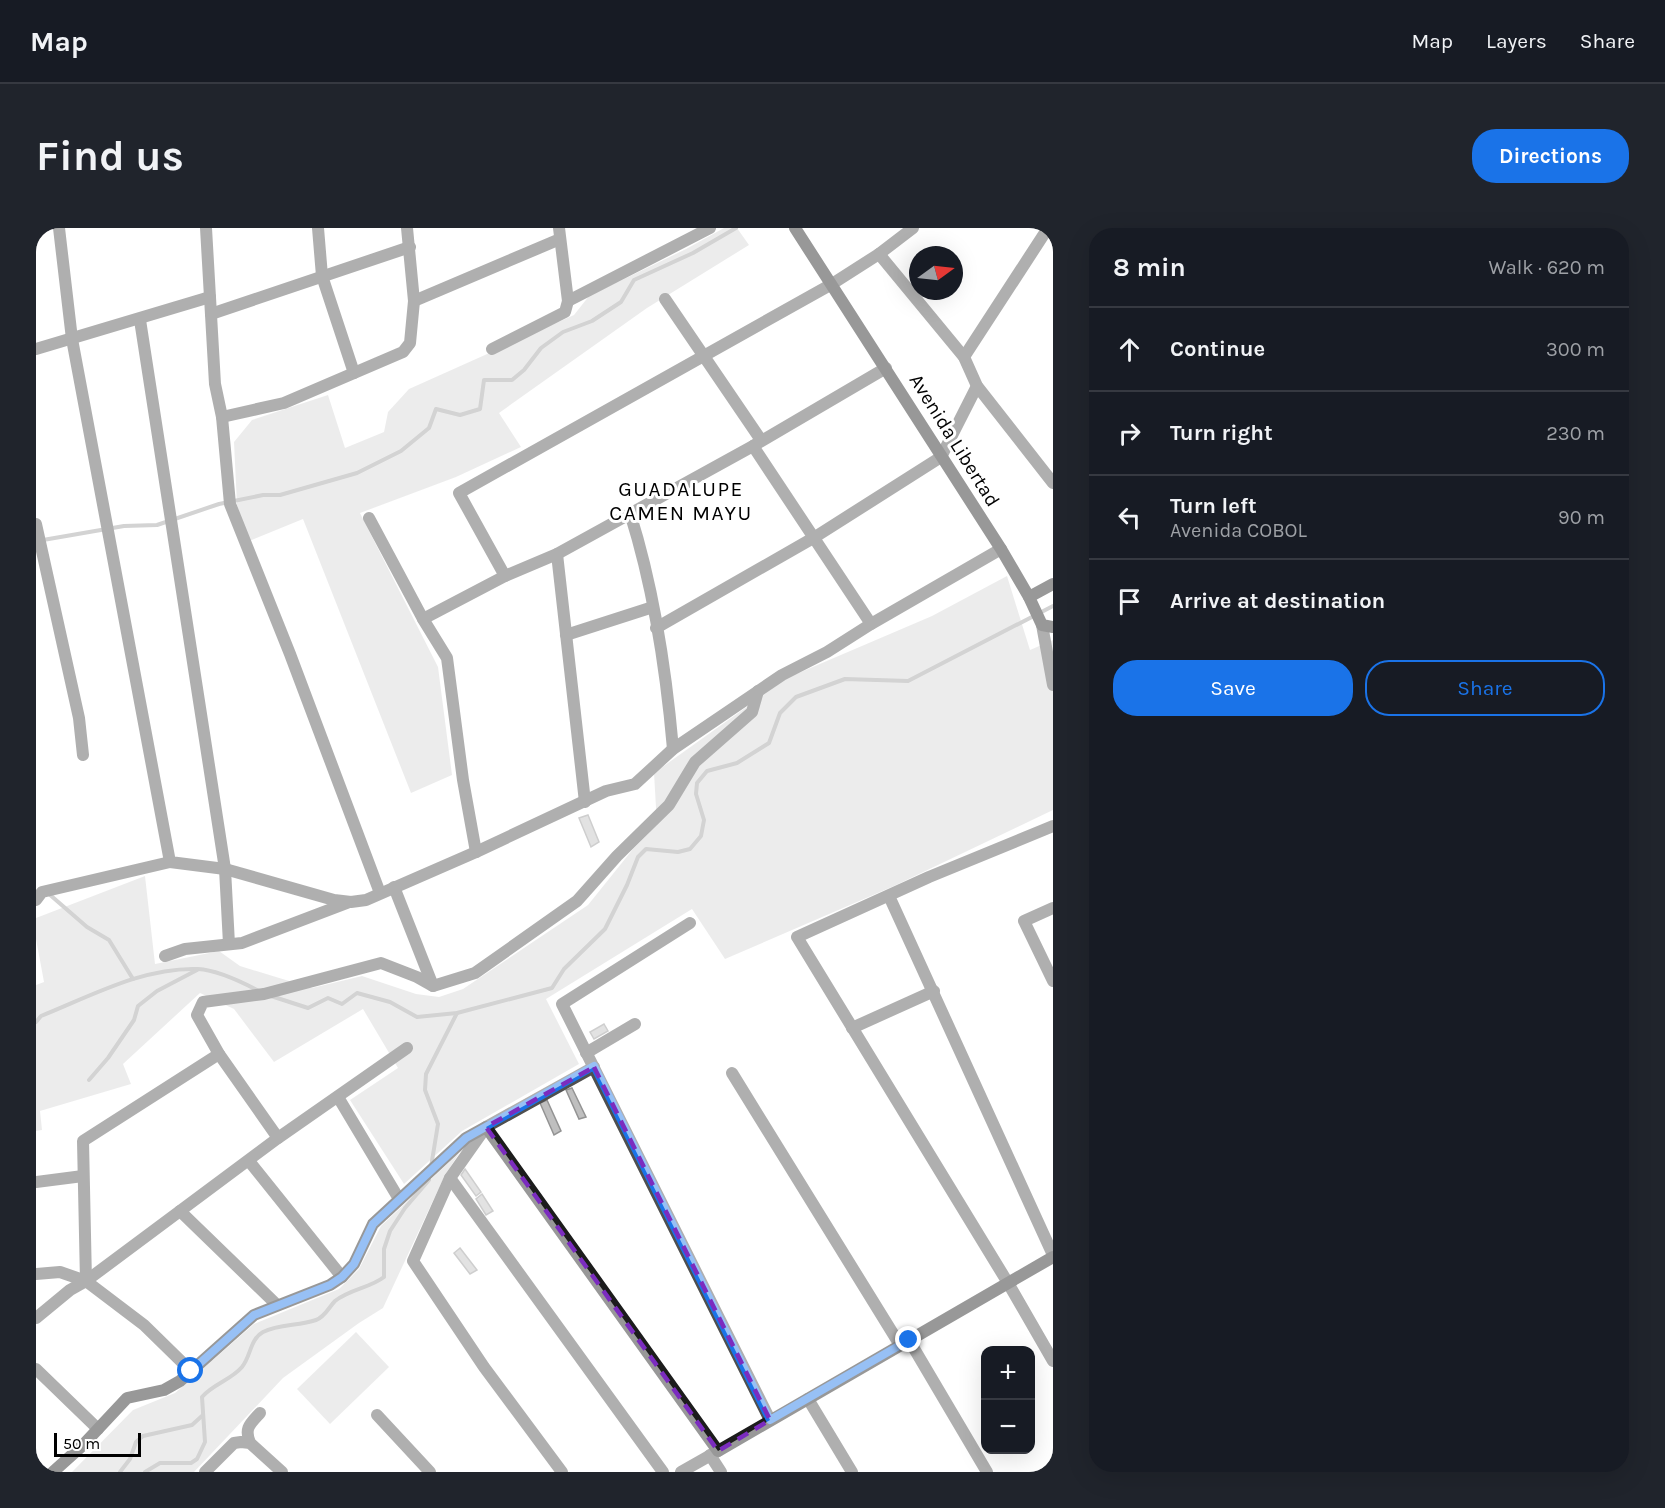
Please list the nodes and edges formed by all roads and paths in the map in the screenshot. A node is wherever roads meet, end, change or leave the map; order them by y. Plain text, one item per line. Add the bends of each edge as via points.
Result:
1 (59, 228) edge
2 (206, 228) edge
3 (318, 228) edge
4 (407, 228) edge
5 (710, 228) edge
6 (795, 228) edge
7 (912, 228) edge
8 (1041, 232) edge
9 (559, 234) edge
10 (410, 247) junction
11 (879, 254) junction
12 (322, 276) junction
13 (832, 284) junction
14 (210, 297) junction
15 (664, 299) dead end
16 (414, 301) junction
17 (568, 301) junction
18 (211, 314) junction
19 (140, 320) junction
20 (72, 339) junction
21 (36, 349) edge
22 (492, 349) dead end
23 (704, 356) junction
24 (964, 357) junction
25 (886, 368) junction
26 (354, 373) junction
27 (977, 386) junction
28 (222, 417) junction
29 (757, 443) junction
30 (941, 457) junction
31 (1053, 483) edge
32 (630, 513) junction
33 (369, 518) dead end
34 (36, 525) edge
35 (815, 537) junction
36 (1001, 549) junction
37 (557, 554) junction
38 (505, 576) junction
39 (1053, 584) edge
40 (1029, 597) junction
41 (653, 608) junction
42 (423, 619) junction
43 (871, 624) junction
44 (1047, 626) edge
45 (656, 628) junction
46 (566, 635) junction
47 (1053, 685) edge
48 (758, 691) junction
49 (673, 749) junction
50 (83, 755) dead end
51 (585, 802) junction
52 (1053, 826) edge
53 (476, 852) junction
54 (170, 862) junction
55 (225, 869) junction
56 (394, 887) junction
57 (380, 893) junction
58 (889, 896) junction
59 (36, 900) edge
60 (351, 902) junction
61 (1053, 908) edge
62 (690, 923) dead end
63 (228, 944) junction
64 (165, 956) dead end
65 (1053, 981) edge
66 (433, 986) junction
67 (934, 991) junction
68 (635, 1024) dead end
69 (852, 1028) junction
70 (406, 1048) dead end
71 (586, 1053) junction
72 (219, 1054) junction
73 (594, 1066) junction
74 (732, 1073) dead end
75 (338, 1097) junction
76 (486, 1127) junction
77 (278, 1138) junction
78 (249, 1161) junction
79 (82, 1176) junction
80 (450, 1178) junction
81 (36, 1182) edge
82 (399, 1199) junction
83 (180, 1211) junction
84 (1053, 1256) edge
85 (36, 1274) edge
86 (342, 1277) junction
87 (86, 1281) junction
88 (1008, 1283) junction
89 (277, 1305) junction
90 (36, 1318) edge
91 (905, 1343) junction
92 (1053, 1361) edge
93 (36, 1370) edge
94 (191, 1371) junction
95 (808, 1399) junction
96 (260, 1413) dead end
97 (377, 1415) dead end
98 (770, 1420) junction
99 (98, 1429) junction
100 (250, 1443) junction
101 (714, 1453) junction
102 (53, 1472) edge
103 (205, 1472) edge
104 (282, 1472) edge
105 (430, 1472) edge
106 (562, 1472) edge
107 (663, 1472) edge
108 (681, 1472) edge
109 (721, 1472) edge
110 (852, 1472) edge
111 (987, 1472) edge

1 - 20 street
2 - 14 street
3 - 12 street
4 - 10 street
5 - 17 street
6 - 13 street, Avenida Libertad
7 - 11 street
8 - 24 street
9 - 16 street
9 - 17 street
10 - 12 street
10 - 16 street
11 - 13 street
11 - 24 street
12 - 18 street
12 - 26 street
13 - 23 street
13 - 25 street, Avenida Libertad
14 - 18 street
14 - 19 street
15 - 23 street
16 - 26 street via 410,343 404,352
17 - 22 street via 565,312
18 - 28 street via 215,384
19 - 20 street
19 - 55 street
20 - 21 street
20 - 54 street
23 - 29 street
23 - 38 street via 459,493
24 - 27 street
25 - 29 street
25 - 30 street, Avenida Libertad
26 - 28 street via 284,403
27 - 30 street
27 - 31 street
28 - 57 street via 230,504
29 - 32 street
29 - 35 street
30 - 35 street
30 - 36 street, Avenida Libertad
32 - 37 street
32 - 41 street
33 - 42 street
34 - 50 street via 79,718
35 - 43 street
35 - 45 street
36 - 40 street, Avenida Libertad
36 - 43 street
37 - 38 street
37 - 46 street
38 - 42 street
39 - 40 street
40 - 44 street, Avenida Libertad
41 - 45 street
41 - 46 street
42 - 53 street via 447,658
43 - 48 street
44 - 47 street, Avenida Libertad
45 - 49 street via 668,689
46 - 51 street
48 - 49 street
48 - 66 street via 752,712 695,762 669,805 577,901 475,973
49 - 51 street via 635,784 606,791
51 - 53 street
52 - 58 street
53 - 56 street
54 - 55 street
54 - 59 street via 42,892
55 - 60 street
55 - 63 street
56 - 57 street
56 - 66 street
57 - 60 street
58 - 67 street
58 - 69 street via 797,937
60 - 63 street via 242,943
61 - 65 street via 1024,921
62 - 71 street via 562,1004
63 - 64 street
66 - 72 street via 381,963 264,994 203,1002 197,1015
67 - 69 street
67 - 84 street
68 - 71 street
69 - 88 street
70 - 75 street
71 - 73 street
72 - 77 street
72 - 79 street via 83,1141
73 - 76 street
73 - 98 street
74 - 91 street
75 - 77 street
75 - 82 street
76 - 80 street
76 - 82 street via 466,1138
76 - 101 street
77 - 78 street
78 - 83 street
78 - 86 street
79 - 81 street
79 - 87 street
80 - 106 street via 413,1261 484,1367
80 - 107 street
82 - 86 street via 373,1224 354,1264
83 - 87 street
83 - 89 street
84 - 88 street
85 - 87 street via 60,1272
86 - 89 street
87 - 90 street
87 - 94 street via 144,1325
88 - 91 street
88 - 92 street
89 - 94 street via 254,1315
91 - 95 street
91 - 111 street
93 - 99 street
94 - 99 street via 164,1390 127,1398
95 - 98 street
95 - 110 street
96 - 100 street via 249,1425
97 - 105 street
98 - 101 street
99 - 102 street
100 - 103 street via 234,1443
100 - 104 street
101 - 108 street
101 - 109 street

